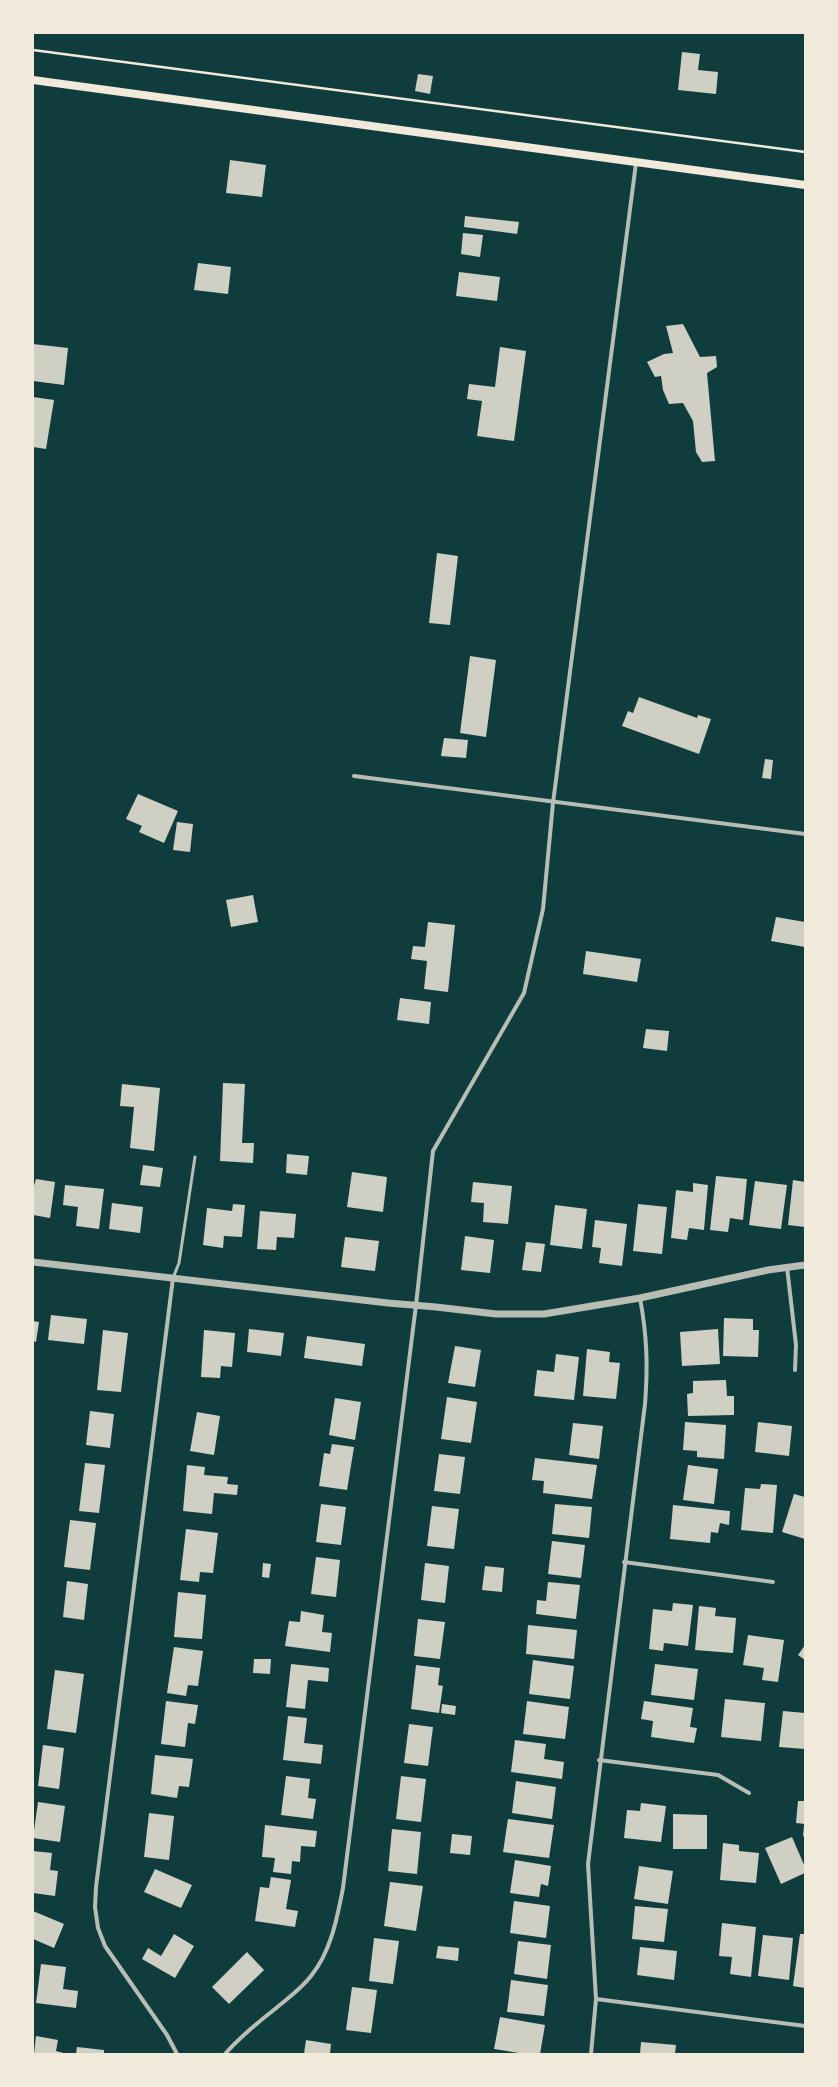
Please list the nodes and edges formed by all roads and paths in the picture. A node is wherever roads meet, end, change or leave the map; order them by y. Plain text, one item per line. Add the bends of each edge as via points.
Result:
1 (33, 50) edge
2 (33, 80) edge
3 (805, 152) edge
4 (636, 163) junction
5 (805, 184) edge
6 (354, 776) dead end
7 (553, 803) junction
8 (805, 834) edge
9 (195, 1157) dead end
10 (33, 1262) edge
11 (805, 1265) edge
12 (787, 1267) junction
13 (173, 1278) junction
14 (640, 1298) junction
15 (416, 1305) junction
16 (795, 1370) dead end
17 (624, 1562) junction
18 (773, 1582) dead end
19 (599, 1760) junction
20 (749, 1793) dead end
21 (596, 1999) junction
22 (805, 2026) edge
23 (176, 2054) edge
24 (225, 2054) edge
25 (591, 2054) edge

1 - 3 path
2 - 4 main road
4 - 5 main road
4 - 7 street
6 - 7 street
7 - 8 street
7 - 15 street via 543,909 524,993 433,1151
9 - 13 lane via 179,1263
10 - 13 street
11 - 12 street
12 - 14 street
12 - 16 street via 796,1346
13 - 15 street
13 - 23 street via 95,1907 98,1928 105,1946 167,2035
14 - 15 street via 544,1314 496,1314
14 - 17 street via 646,1331 647,1378
15 - 24 street via 343,1888 335,1927 311,1976
17 - 18 street
17 - 19 street
19 - 20 street via 718,1775
19 - 21 street via 588,1864
21 - 22 street
21 - 25 street

